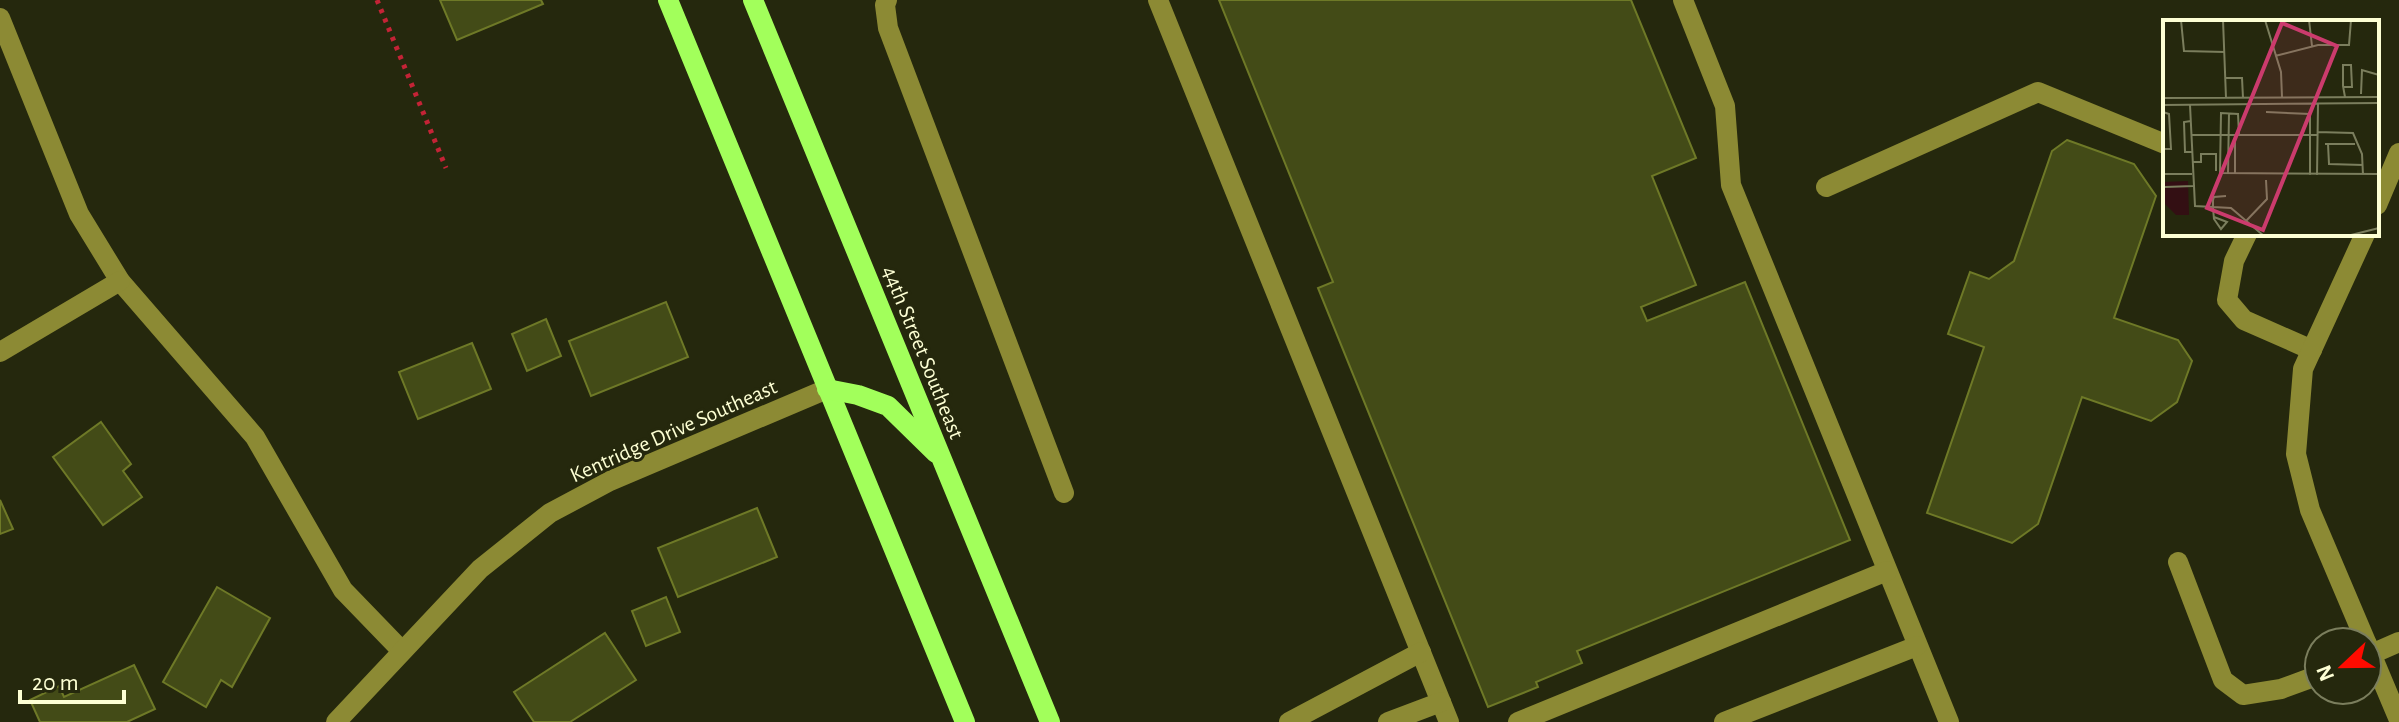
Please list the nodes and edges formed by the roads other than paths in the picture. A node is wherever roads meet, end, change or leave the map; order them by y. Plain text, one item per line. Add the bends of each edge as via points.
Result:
1 (668, 0) edge
2 (753, 0) edge
3 (887, 0) edge
4 (1158, 0) edge
5 (1683, 0) edge
6 (0, 18) edge
7 (2163, 143) edge
8 (2399, 153) edge
9 (1826, 187) dead end
10 (2379, 200) edge
11 (2246, 236) edge
12 (2364, 236) edge
13 (120, 281) junction
14 (2312, 350) junction
15 (0, 352) edge
16 (827, 389) junction
17 (942, 459) junction
18 (1064, 493) dead end
19 (2178, 562) dead end
20 (1887, 571) junction
21 (2358, 626) edge
22 (1917, 646) junction
23 (401, 650) junction
24 (1421, 652) junction
25 (2303, 681) edge
26 (2383, 683) edge
27 (1441, 702) junction
28 (2399, 720) edge
29 (336, 722) edge
30 (965, 722) edge
31 (1050, 722) edge
32 (1289, 722) edge
33 (1388, 722) edge
34 (1449, 722) edge
35 (1518, 722) edge
36 (1724, 722) edge
37 (1949, 722) edge

1 - 16 main road
2 - 17 main road, 44th Street Southeast
3 - 18 street via 888,28
4 - 24 street
5 - 20 street via 1725,106 1731,185
6 - 13 street via 79,214
7 - 9 street via 2038,92
8 - 10 street
11 - 14 street via 2234,261 2227,300 2244,320
12 - 14 street
13 - 15 street
13 - 23 street via 255,437 343,590
14 - 21 street via 2303,369 2296,454 2310,510
16 - 17 main road via 888,406
16 - 23 street, Kentridge Drive Southeast via 610,481 550,513 480,569
16 - 30 main road
17 - 31 main road, 44th Street Southeast
19 - 25 street via 2223,680 2243,695
20 - 22 street
20 - 35 street
22 - 36 street
22 - 37 street
23 - 29 street, Kentridge Drive Southeast
24 - 27 street
24 - 32 street
26 - 28 street
27 - 33 street
27 - 34 street

